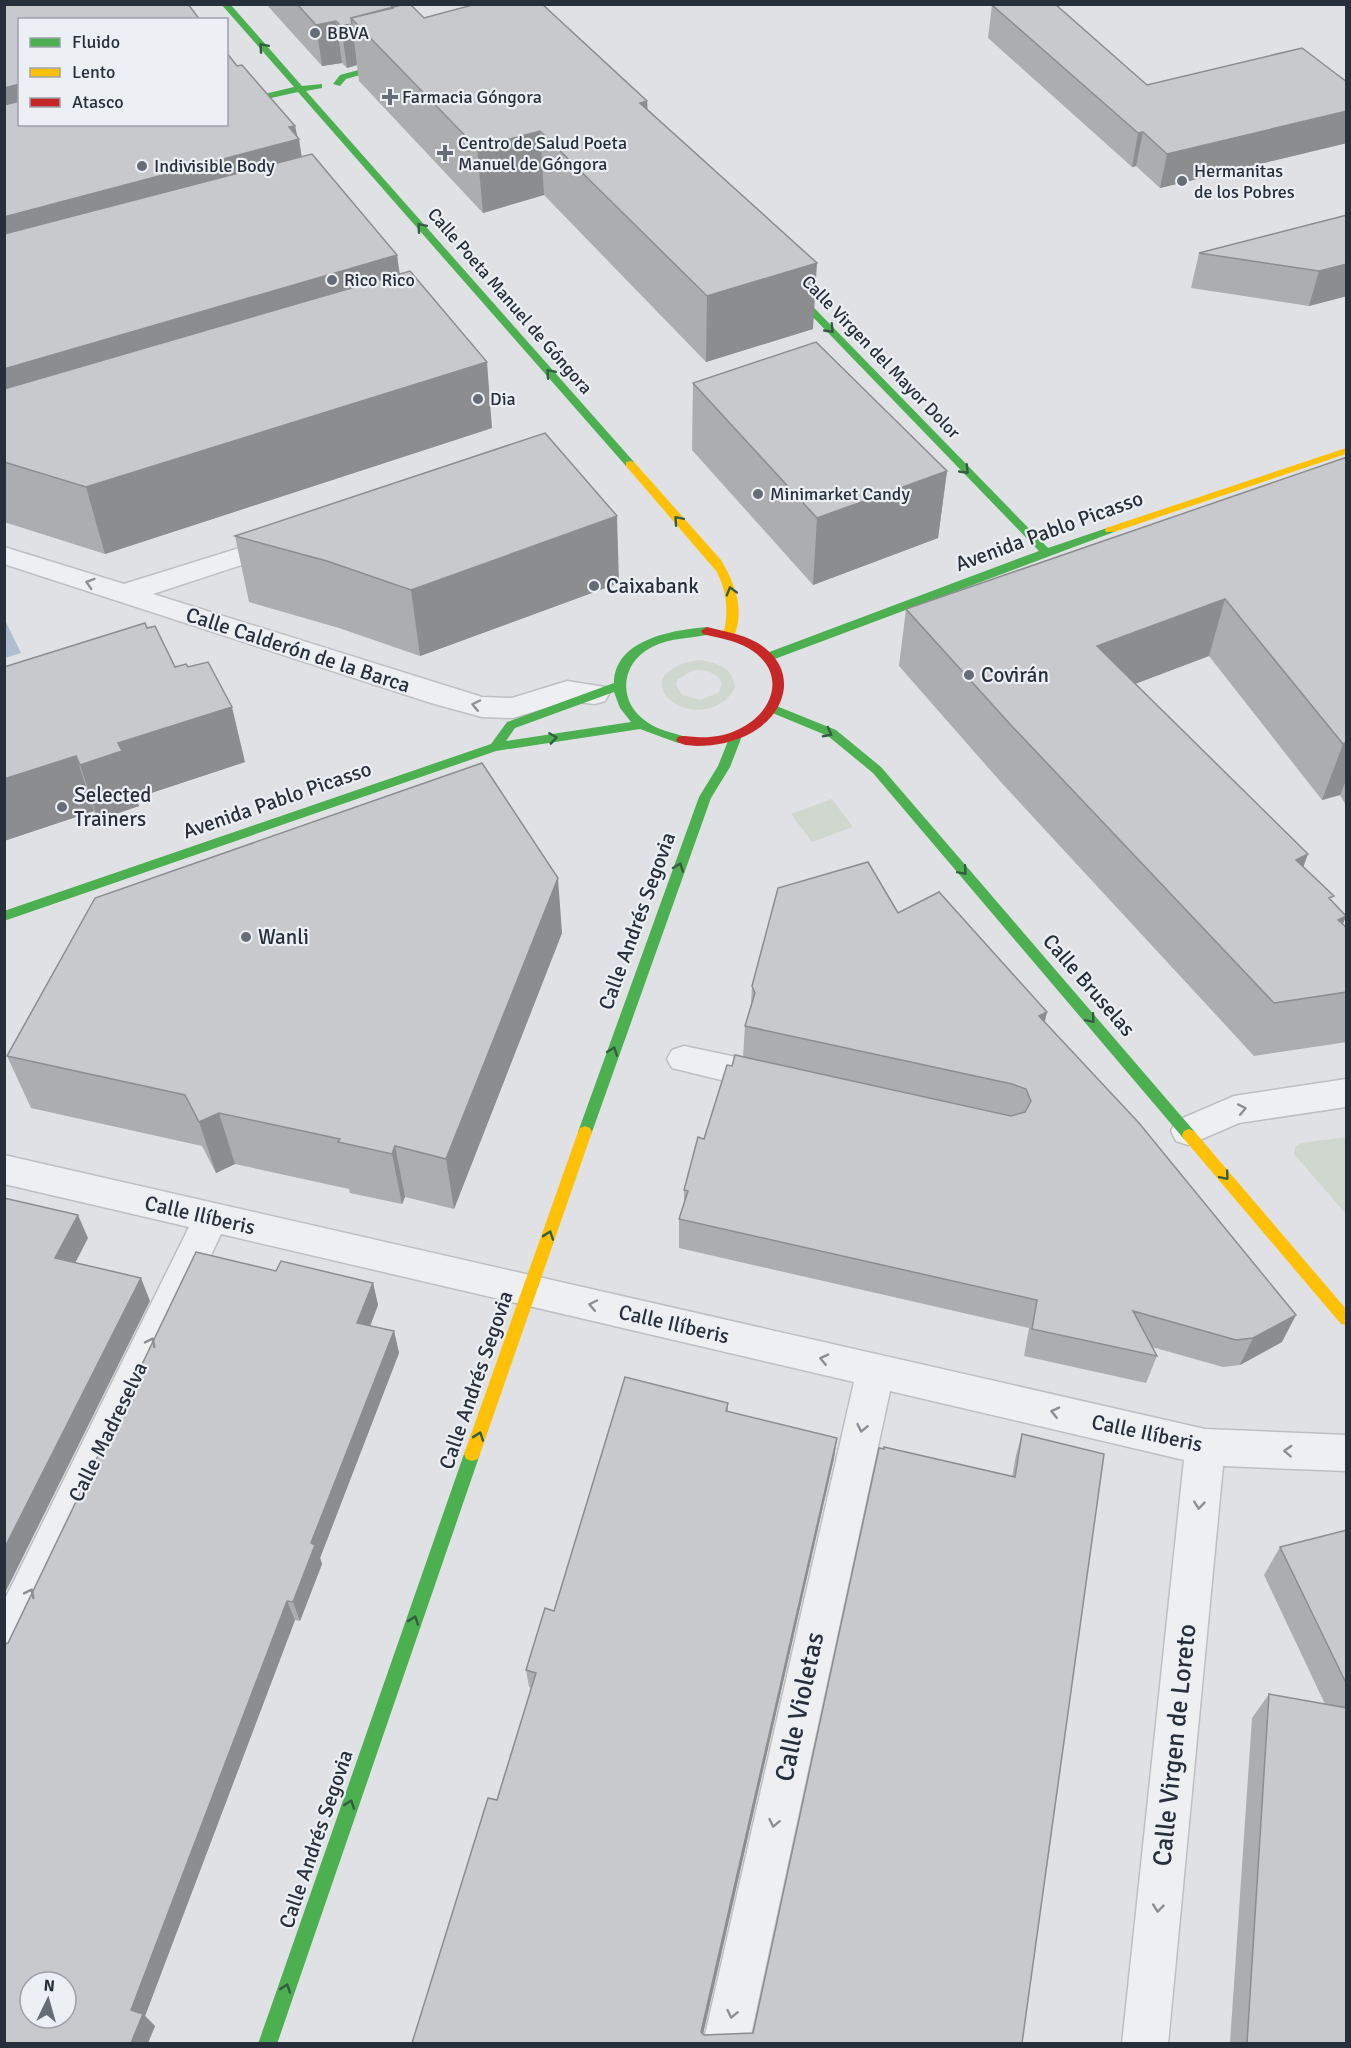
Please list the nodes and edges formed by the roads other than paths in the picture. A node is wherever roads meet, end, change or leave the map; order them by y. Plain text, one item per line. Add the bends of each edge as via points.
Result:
1 (225, 4) edge
2 (409, 64) edge
3 (300, 89) junction
4 (228, 106) edge
5 (769, 266) edge
6 (1347, 451) edge
7 (309, 534) edge
8 (1046, 552) junction
9 (4, 555) edge
10 (123, 594) junction
11 (729, 635) junction
12 (768, 657) junction
13 (606, 690) junction
14 (774, 709) junction
15 (642, 725) junction
16 (736, 736) junction
17 (495, 747) junction
18 (4, 916) edge
19 (684, 1059) dead end
20 (798, 1084) edge
21 (1347, 1093) edge
22 (1188, 1131) junction
23 (4, 1169) edge
24 (212, 1217) junction
25 (529, 1290) junction
26 (1347, 1319) edge
27 (874, 1371) junction
28 (1205, 1447) junction
29 (1347, 1453) edge
30 (4, 1646) edge
31 (267, 2043) edge
32 (726, 2043) edge
33 (1145, 2043) edge

3 -> 1 main road, Calle Poeta Manuel de Góngora
2 - 3 main road via 349,85
3 - 4 main road
11 -> 3 main road, Calle Poeta Manuel de Góngora via 734,622 734,594 717,563
5 -> 8 main road, Calle Virgen del Mayor Dolor
6 - 8 main road, Avenida Pablo Picasso
7 - 10 street
8 - 12 main road, Avenida Pablo Picasso
10 -> 9 street, Calle Calderón de la Barca
13 -> 10 street, Calle Calderón de la Barca via 567,691 513,708 482,707
11 - 12 main road via 751,643
11 - 13 main road via 706,631 664,636 647,644 625,663
12 - 14 main road via 780,680
13 - 15 main road
13 - 17 main road via 511,725
14 - 16 main road via 759,724
14 -> 22 main road, Calle Bruselas via 832,734 877,770
15 - 16 main road via 685,741
17 -> 15 main road, Avenida Pablo Picasso
25 -> 16 main road, Calle Andrés Segovia via 705,797 724,767
17 - 18 main road, Avenida Pablo Picasso
19 - 20 street
22 -> 21 street via 1234,1110
22 -> 26 main road, Calle Bruselas
23 - 24 street, Calle Ilíberis
24 - 25 street, Calle Ilíberis
30 -> 24 street, Calle Madreselva
27 -> 25 street, Calle Ilíberis
31 -> 25 main road, Calle Andrés Segovia
28 -> 27 street, Calle Ilíberis
27 -> 32 street, Calle Violetas
29 -> 28 street, Calle Ilíberis
28 -> 33 street, Calle Virgen de Loreto

